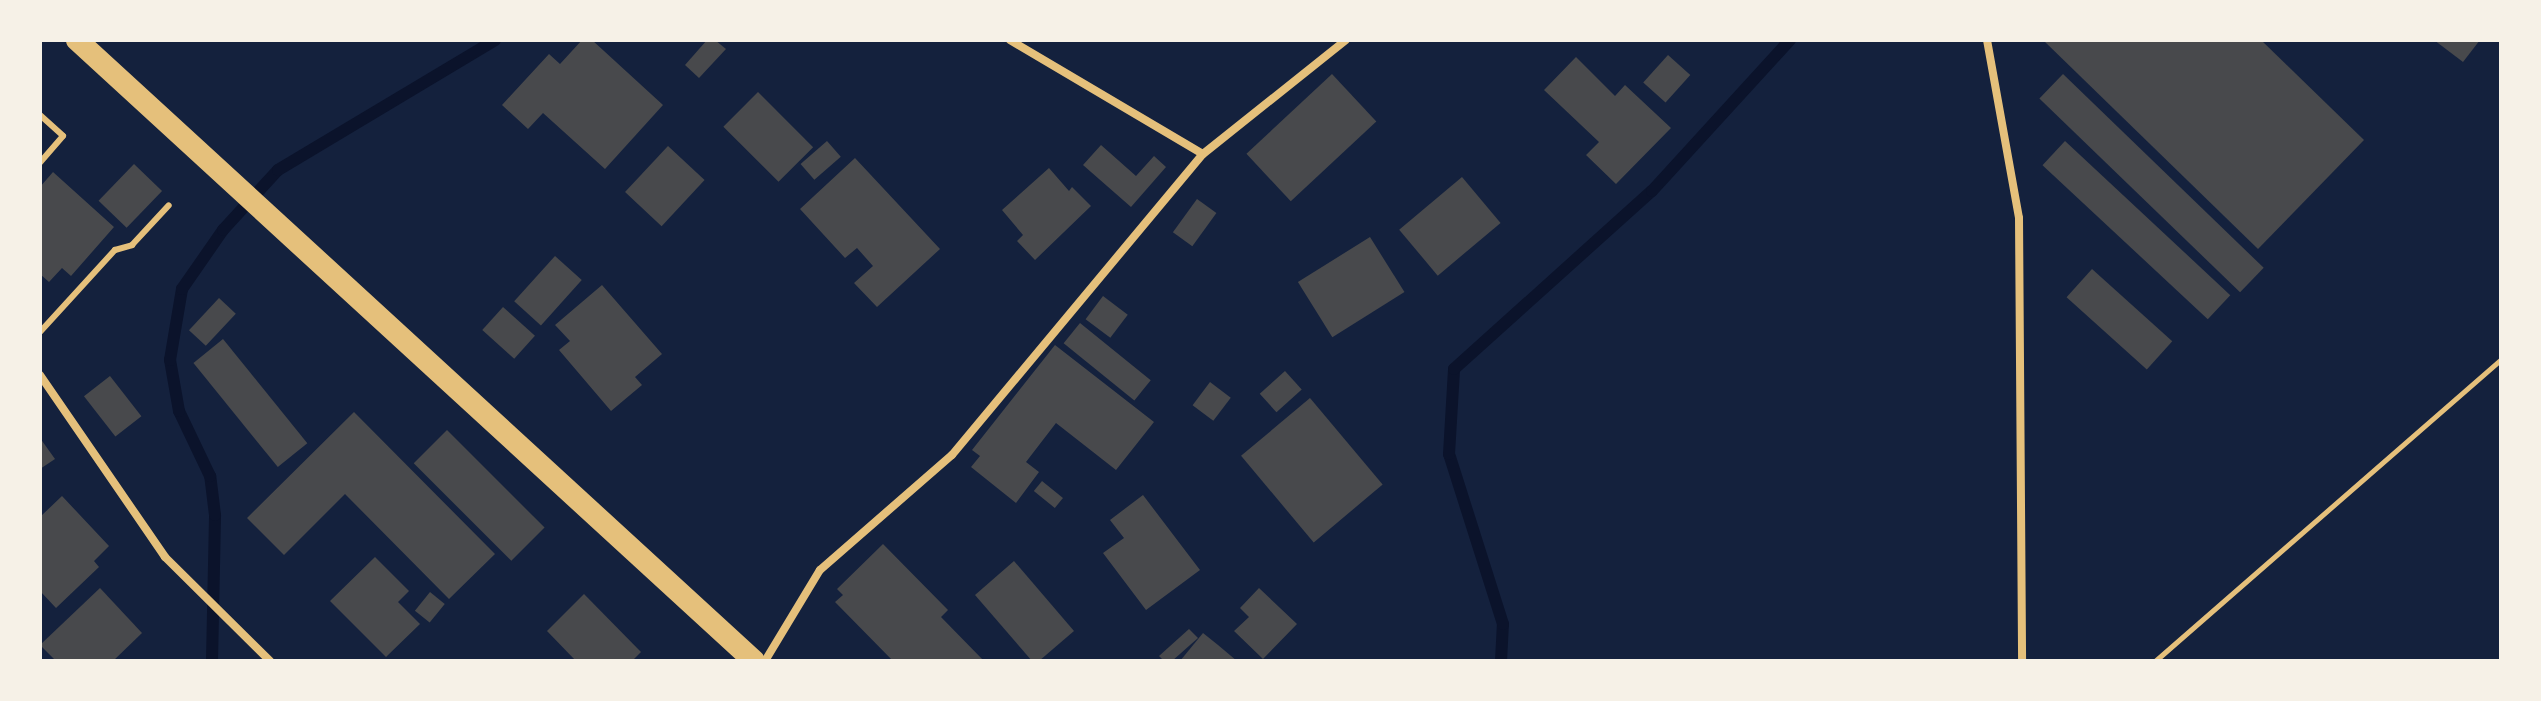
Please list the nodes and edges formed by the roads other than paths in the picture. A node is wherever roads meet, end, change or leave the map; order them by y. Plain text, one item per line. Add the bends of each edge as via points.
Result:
1 (77, 40) edge
2 (1010, 40) edge
3 (1346, 40) edge
4 (1987, 40) edge
5 (40, 115) edge
6 (1203, 154) junction
7 (40, 162) edge
8 (169, 205) dead end
9 (40, 332) edge
10 (40, 375) edge
11 (270, 661) edge
12 (754, 661) edge
13 (765, 661) edge
14 (2022, 661) edge

1 - 12 highway
2 - 6 street
3 - 6 street
4 - 14 street via 2019,218
5 - 7 lane via 63,136
6 - 13 street via 952,455 820,570
8 - 9 lane via 132,245 115,250
10 - 11 street via 165,557

